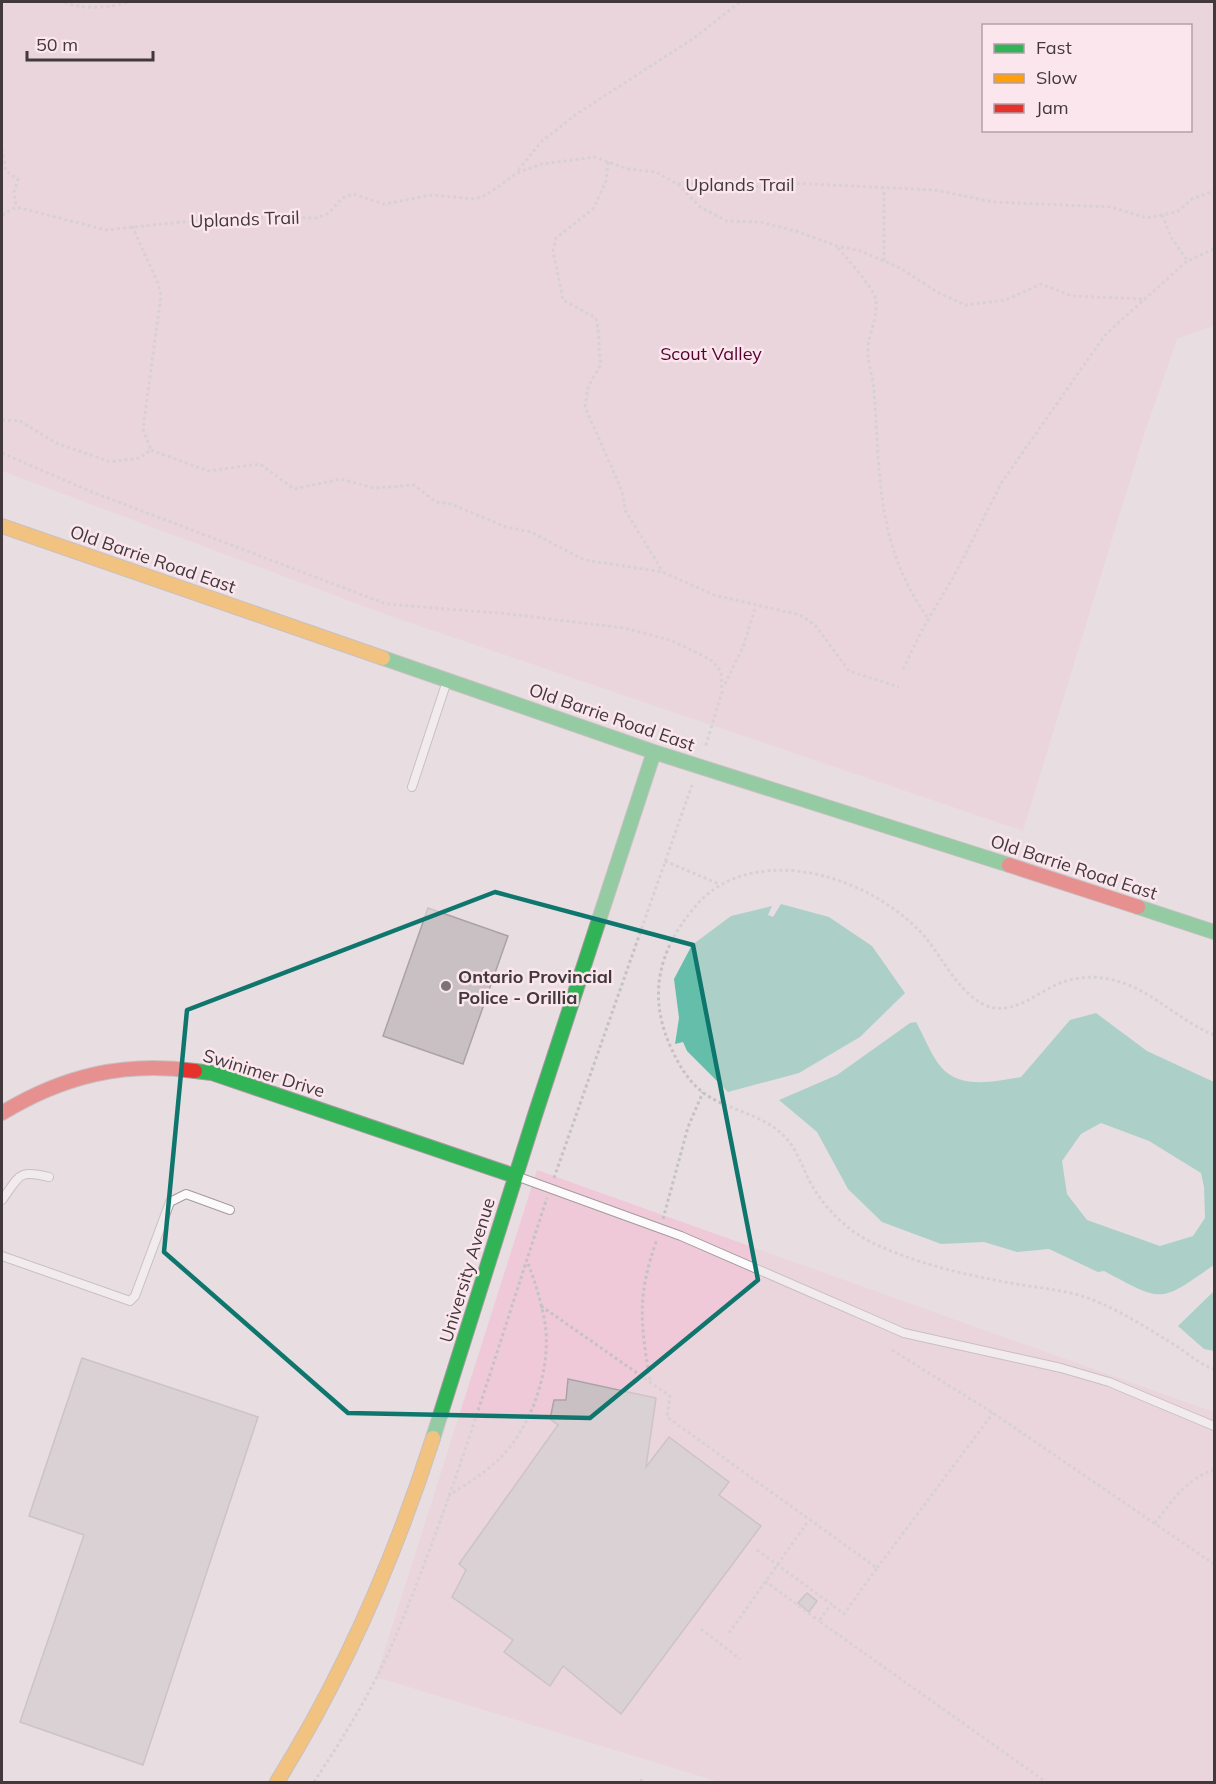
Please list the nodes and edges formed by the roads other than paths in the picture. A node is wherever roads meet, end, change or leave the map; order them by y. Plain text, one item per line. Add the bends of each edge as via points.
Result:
1 (2, 526) edge
2 (447, 680) junction
3 (654, 752) junction
4 (412, 787) dead end
5 (1215, 932) edge
6 (2, 1113) edge
7 (515, 1176) junction
8 (49, 1177) dead end
9 (2, 1200) edge
10 (230, 1210) dead end
11 (2, 1256) edge
12 (1215, 1426) edge
13 (277, 1782) edge

1 - 2 street, Old Barrie Road East
2 - 3 street, Old Barrie Road East
2 - 4 lane
3 - 5 street, Old Barrie Road East
3 - 7 street, University Avenue
6 - 7 street, Swinimer Drive via 50,1085 78,1075 152,1066 188,1069 212,1073
7 - 12 lane via 681,1236 904,1333 1071,1371 1136,1392
7 - 13 street, University Avenue via 428,1457 386,1566 318,1716
8 - 9 lane via 24,1173
10 - 11 lane via 186,1194 170,1202 130,1301

